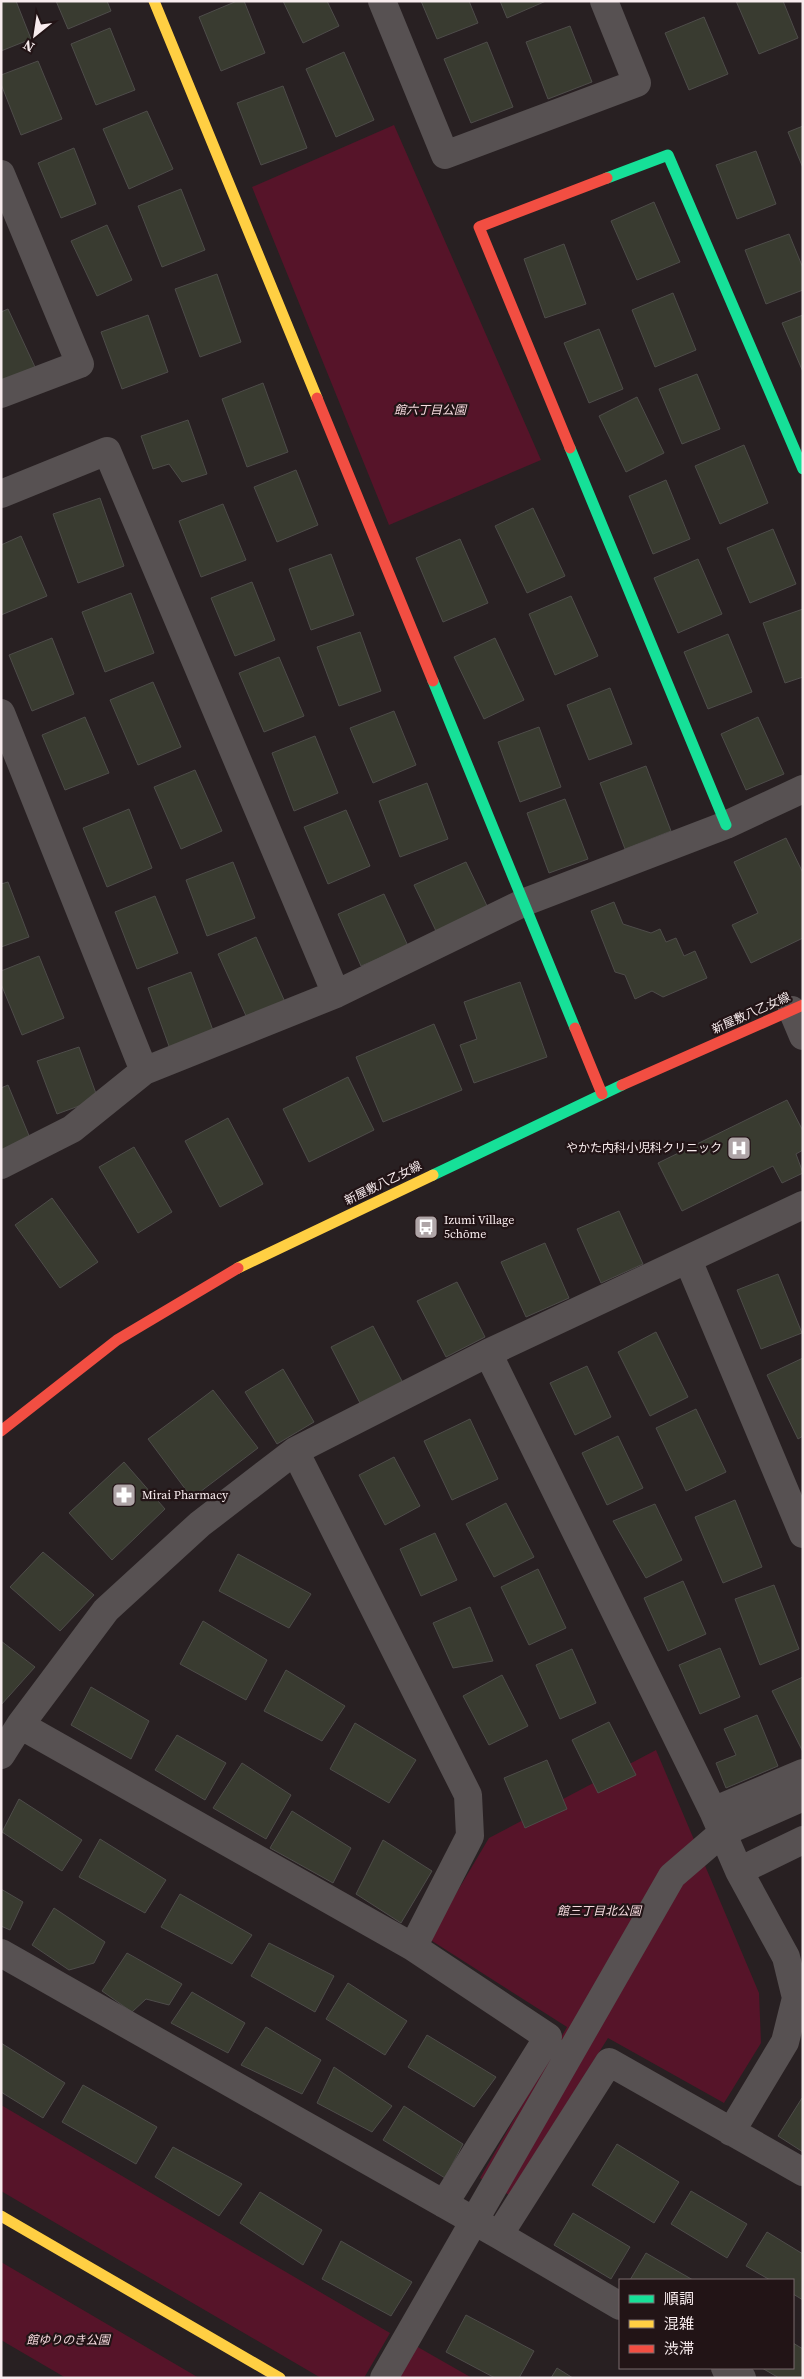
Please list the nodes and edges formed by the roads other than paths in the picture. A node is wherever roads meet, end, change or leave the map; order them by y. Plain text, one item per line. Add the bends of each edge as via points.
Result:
1 (154, 1) edge
2 (382, 1) edge
3 (604, 1) edge
4 (1, 174) edge
5 (1, 394) edge
6 (803, 469) edge
7 (1, 494) edge
8 (1, 713) edge
9 (803, 789) edge
10 (726, 825) junction
11 (525, 902) junction
12 (336, 994) junction
13 (797, 1007) edge
14 (803, 1036) edge
15 (144, 1071) junction
16 (602, 1094) junction
17 (1, 1165) edge
18 (803, 1206) edge
19 (688, 1260) junction
20 (488, 1353) junction
21 (1, 1430) edge
22 (295, 1451) junction
23 (803, 1534) edge
24 (20, 1725) junction
25 (1, 1755) edge
26 (803, 1774) edge
27 (803, 1797) edge
28 (718, 1822) junction
29 (803, 1840) edge
30 (739, 1871) junction
31 (413, 1947) junction
32 (1, 1953) edge
33 (731, 2132) junction
34 (803, 2172) edge
35 (444, 2204) junction
36 (1, 2216) edge
37 (474, 2221) junction
38 (499, 2235) junction
39 (619, 2305) edge
40 (727, 2369) edge
41 (280, 2378) edge
42 (384, 2378) edge
43 (742, 2378) edge

1 - 11 street
2 - 3 street via 445,155 637,83
4 - 5 street via 80,364
6 - 10 street via 668,155 479,227
7 - 12 street via 107,451
8 - 15 street
9 - 10 street
10 - 11 street
11 - 12 street
11 - 16 street
12 - 15 street
13 - 14 street
13 - 16 street, 新屋敷八乙女線
15 - 17 street via 72,1129
16 - 21 street, 新屋敷八乙女線 via 241,1266 117,1340
18 - 19 street
19 - 20 street
19 - 23 street
20 - 22 street
20 - 28 street
22 - 24 street via 200,1524 106,1610
22 - 31 street via 468,1795 470,1836
24 - 25 street
24 - 31 street
26 - 28 street
27 - 28 street
28 - 30 street
28 - 37 street via 672,1876
29 - 30 street
30 - 33 street via 786,1957 796,1998 784,2042
31 - 35 street via 548,2037
32 - 35 street
33 - 34 street
33 - 38 street via 609,2062
35 - 37 street
36 - 41 street
37 - 38 street
37 - 42 street
38 - 39 street
40 - 43 street

